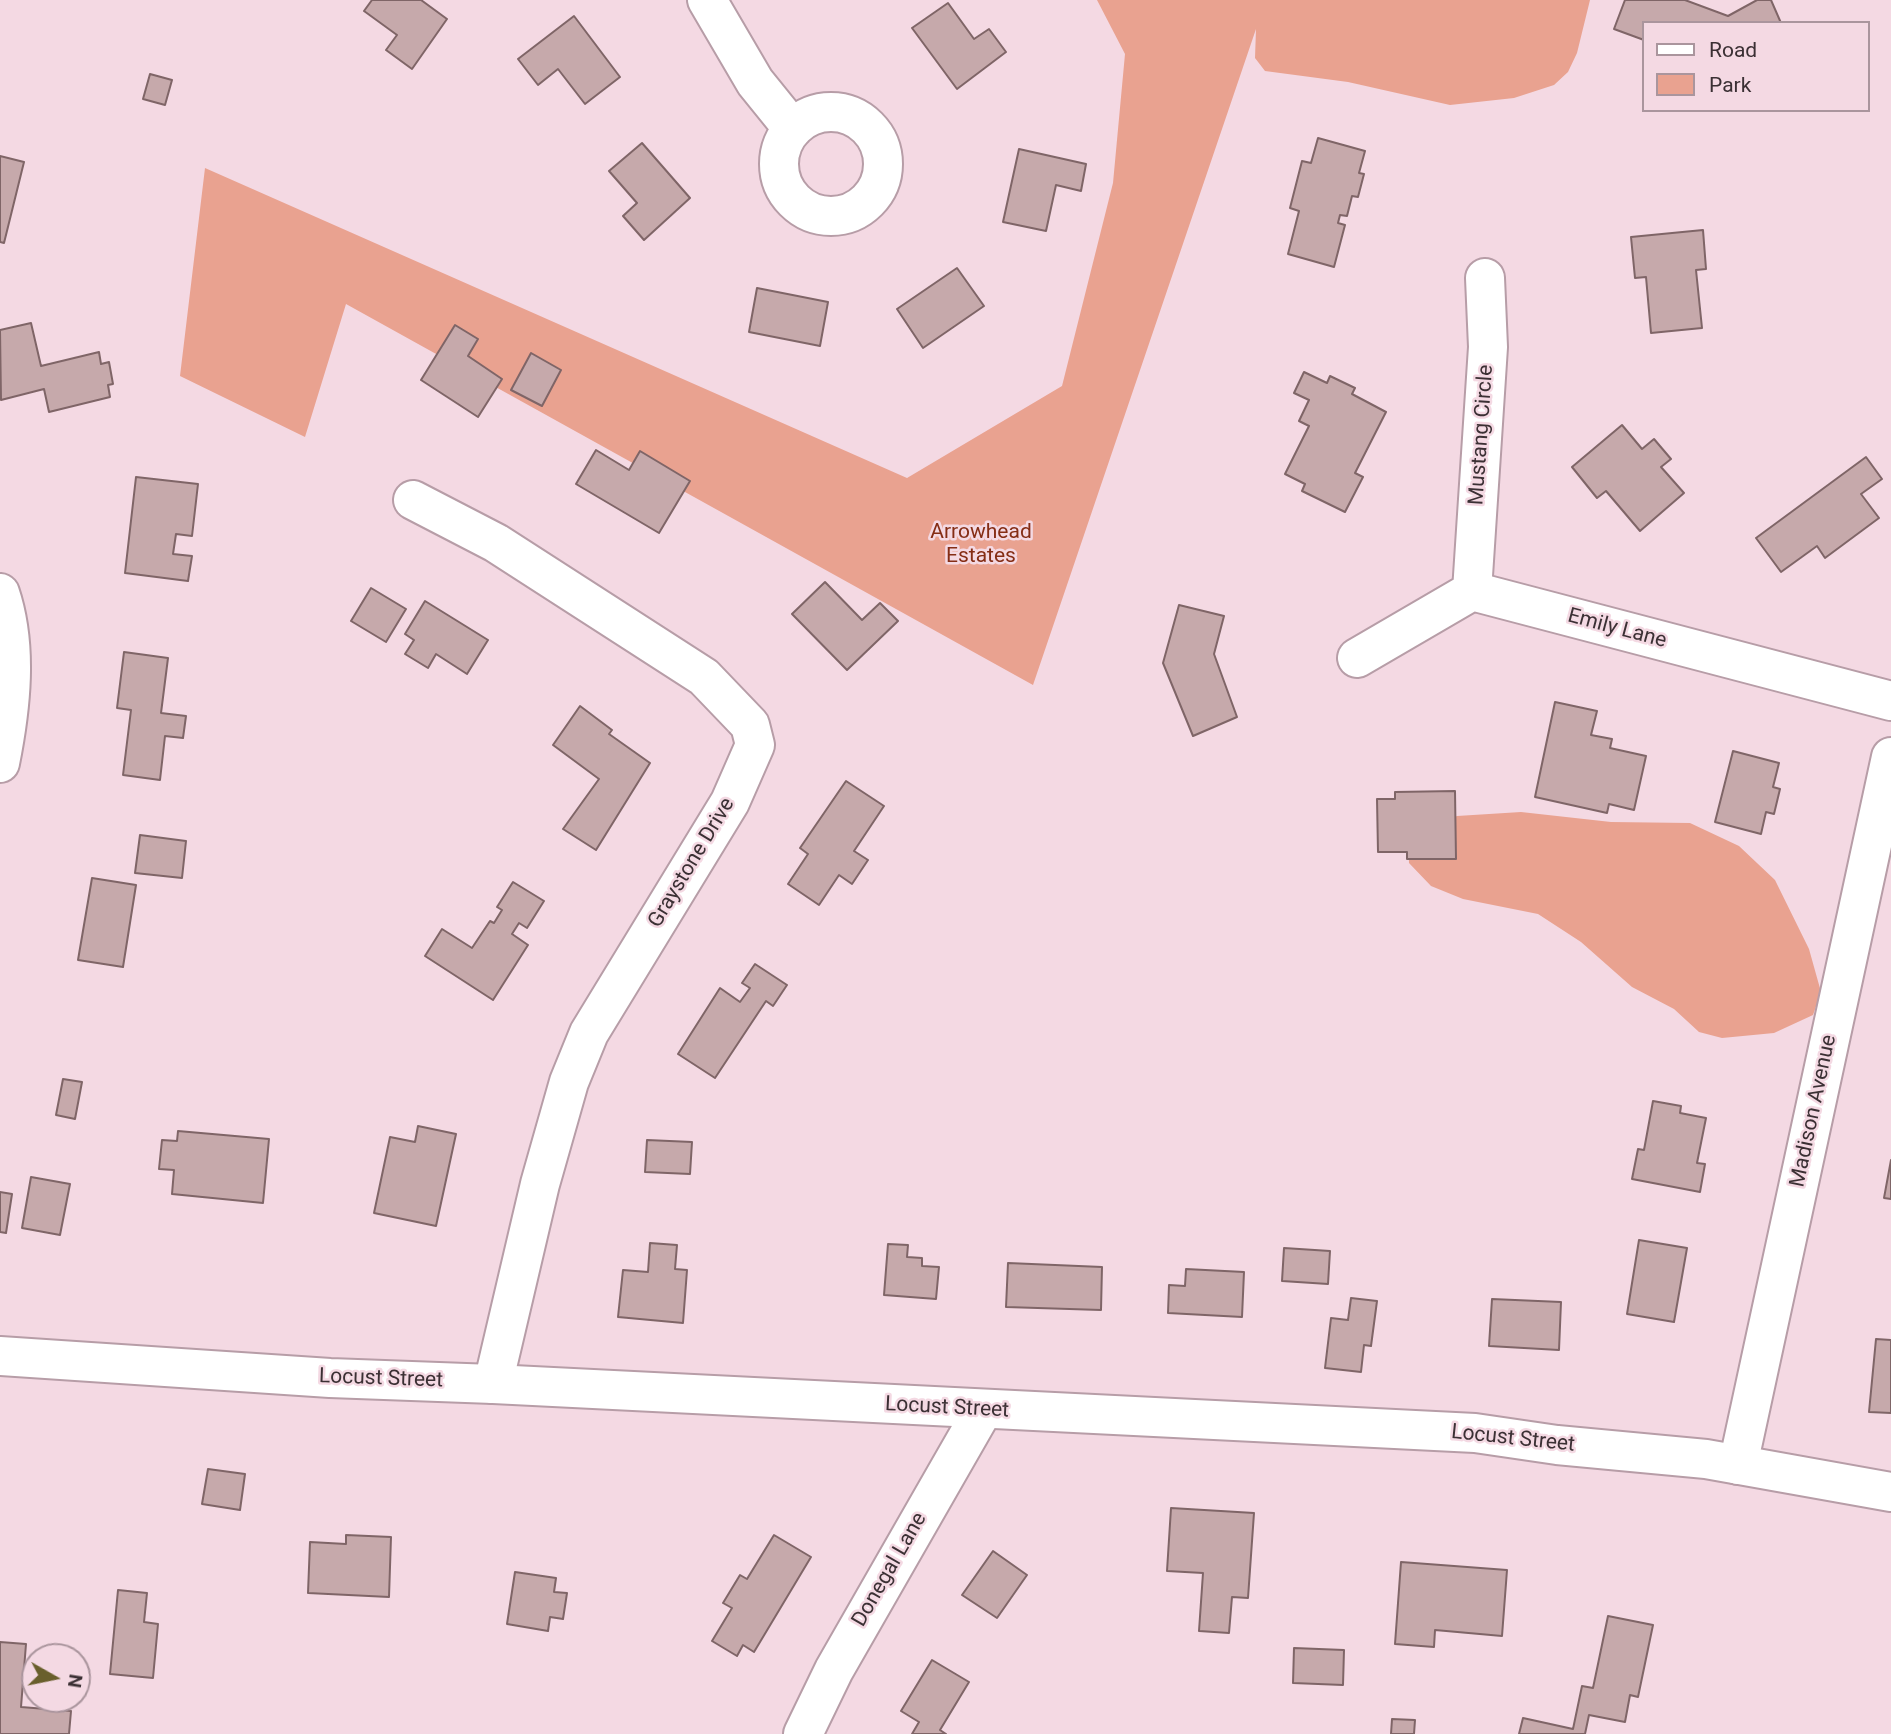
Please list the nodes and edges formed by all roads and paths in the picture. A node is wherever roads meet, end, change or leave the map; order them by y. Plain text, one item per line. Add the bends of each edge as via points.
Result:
1 (707, 0) edge
2 (793, 129) dead end
3 (1485, 278) dead end
4 (413, 500) dead end
5 (1472, 591) junction
6 (0, 593) edge
7 (1357, 658) dead end
8 (1891, 701) edge
9 (1891, 757) edge
10 (0, 763) edge
11 (0, 1356) edge
12 (493, 1384) junction
13 (983, 1409) junction
14 (1738, 1465) junction
15 (1891, 1492) edge
16 (803, 1734) edge

1 - 2 street via 755,82
3 - 5 street, Mustang Circle via 1488,347
4 - 12 street, Graystone Drive via 496,542 704,677 750,724 755,745 730,802 589,1033 540,1184
5 - 7 street
5 - 8 street, Emily Lane
6 - 10 street via 11,645
9 - 14 street, Madison Avenue
11 - 12 street, Locust Street
12 - 13 street, Locust Street
13 - 14 street, Locust Street via 1475,1433
13 - 16 street, Donegal Lane via 834,1670
14 - 15 street, Locust Street

